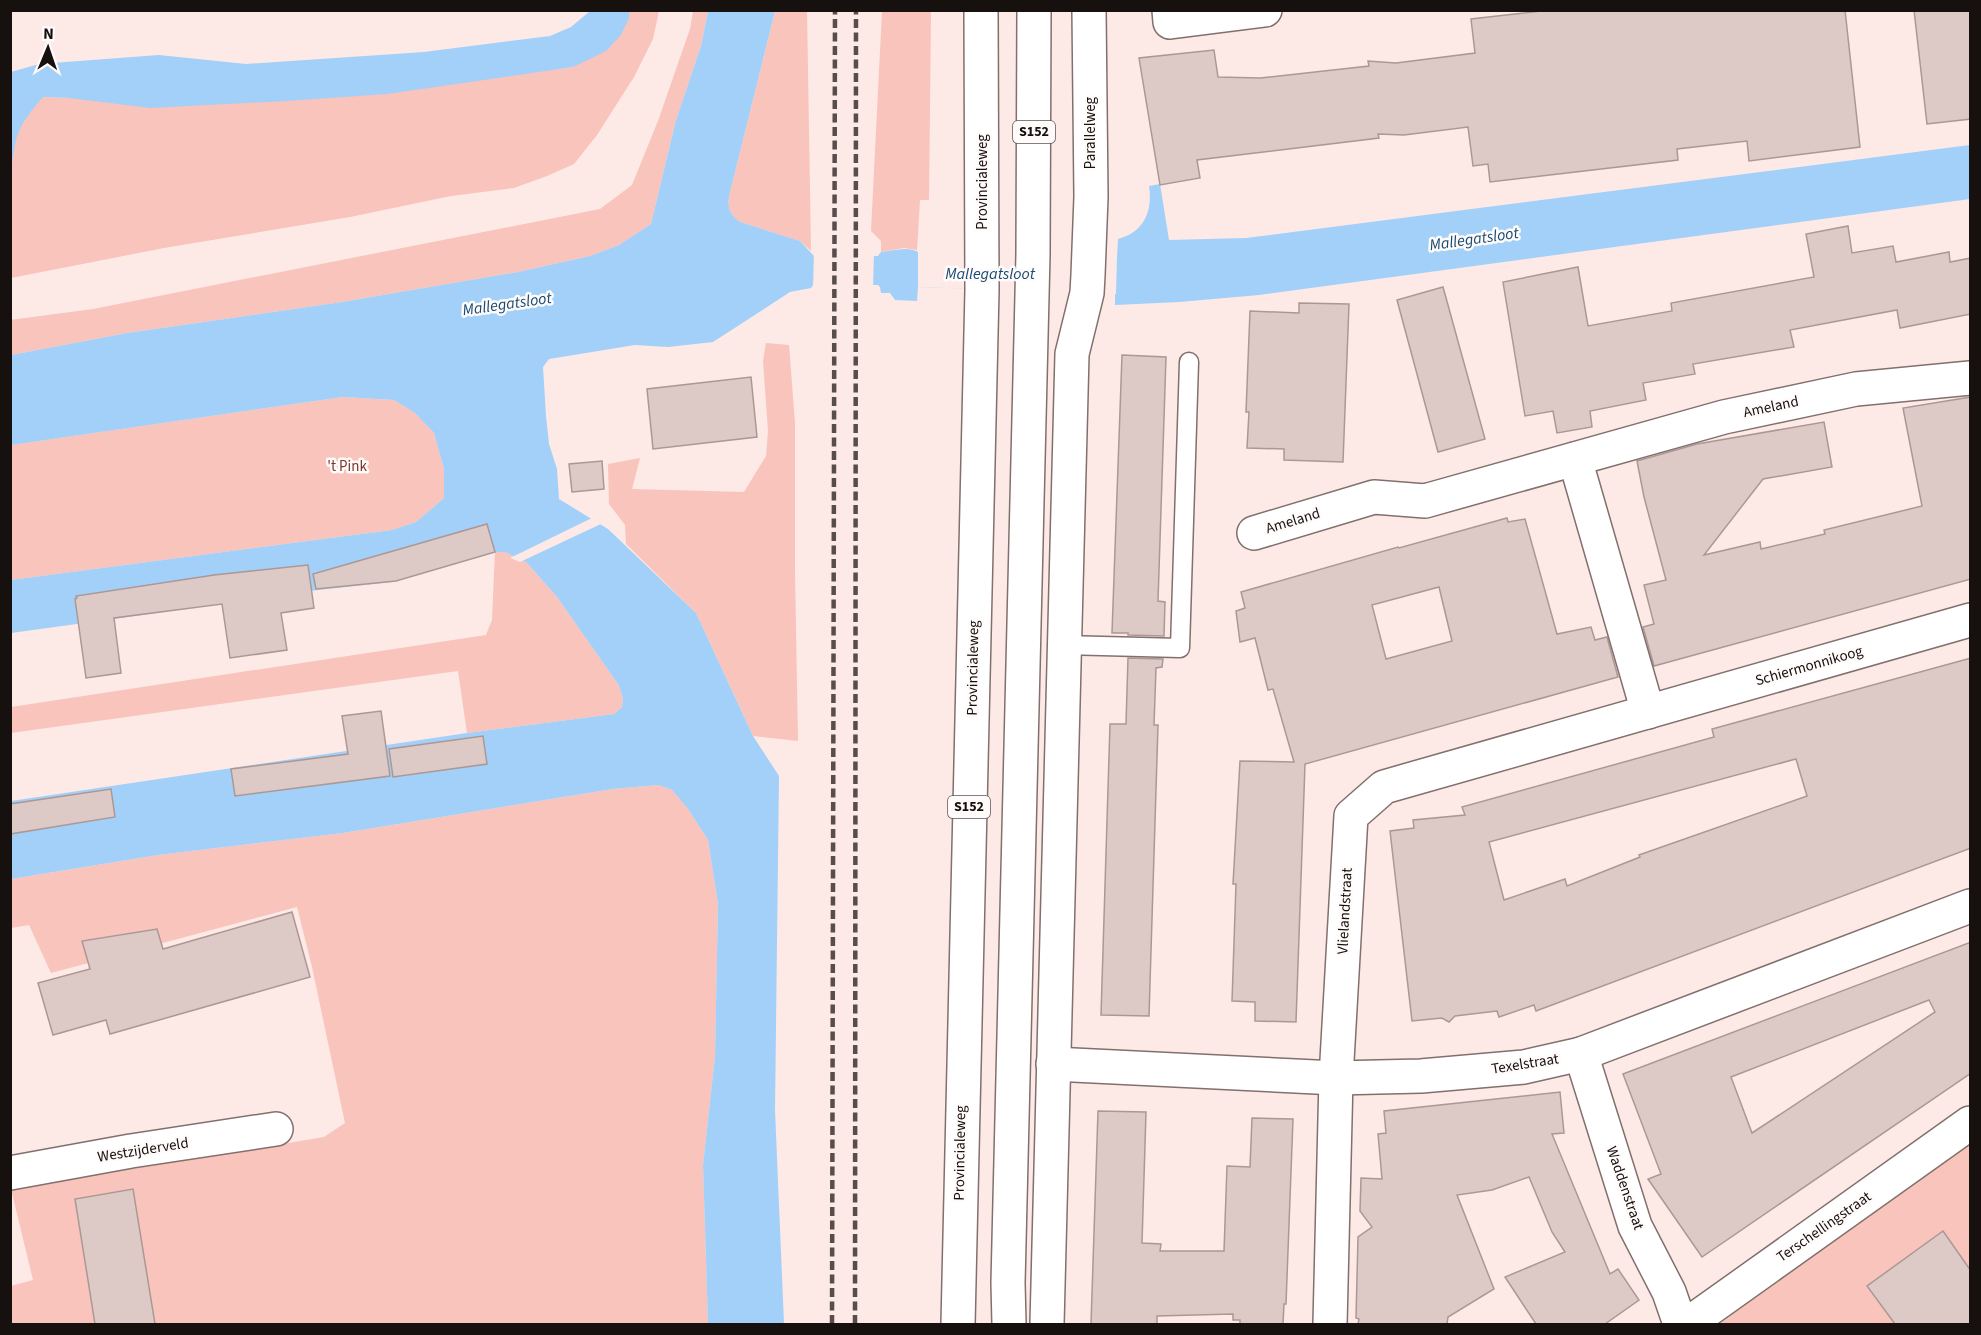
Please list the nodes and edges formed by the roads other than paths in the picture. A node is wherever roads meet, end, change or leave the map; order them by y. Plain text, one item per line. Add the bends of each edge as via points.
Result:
1 (981, 10) edge
2 (1034, 10) edge
3 (1089, 10) edge
4 (1265, 10) edge
5 (1170, 16) edge
6 (1189, 362) dead end
7 (1971, 378) edge
8 (1575, 459) junction
9 (1254, 533) dead end
10 (1971, 620) edge
11 (1063, 645) junction
12 (1648, 711) junction
13 (1971, 906) edge
14 (1581, 1054) junction
15 (1053, 1064) junction
16 (1336, 1078) junction
17 (1971, 1123) edge
18 (276, 1129) dead end
19 (10, 1173) edge
20 (1678, 1318) joint
21 (958, 1324) edge
22 (1009, 1324) edge
23 (1047, 1324) edge
24 (1330, 1324) edge

1 - 21 street, Provincialeweg / S152 via 983,252
2 - 22 street, S152 via 1033,254
3 - 11 street, Parallelweg via 1089,255 1087,293 1072,354
4 - 5 street
6 - 11 lane via 1180,648
7 - 8 street, Ameland via 1856,389 1724,417
8 - 9 street, Ameland via 1425,501 1374,497
8 - 12 street
10 - 12 street, Schiermonnikoog
11 - 15 street
12 - 16 street, Vlielandstraat via 1384,787 1351,816
13 - 14 street, Texelstraat
14 - 16 street, Texelstraat via 1524,1067
14 - 20 street, Waddenstraat via 1635,1226
15 - 16 street, Texelstraat
15 - 23 street
16 - 24 street, Vlielandstraat
17 - 20 street, Terschellingstraat via 1688,1324
18 - 19 street, Westzijderveld

